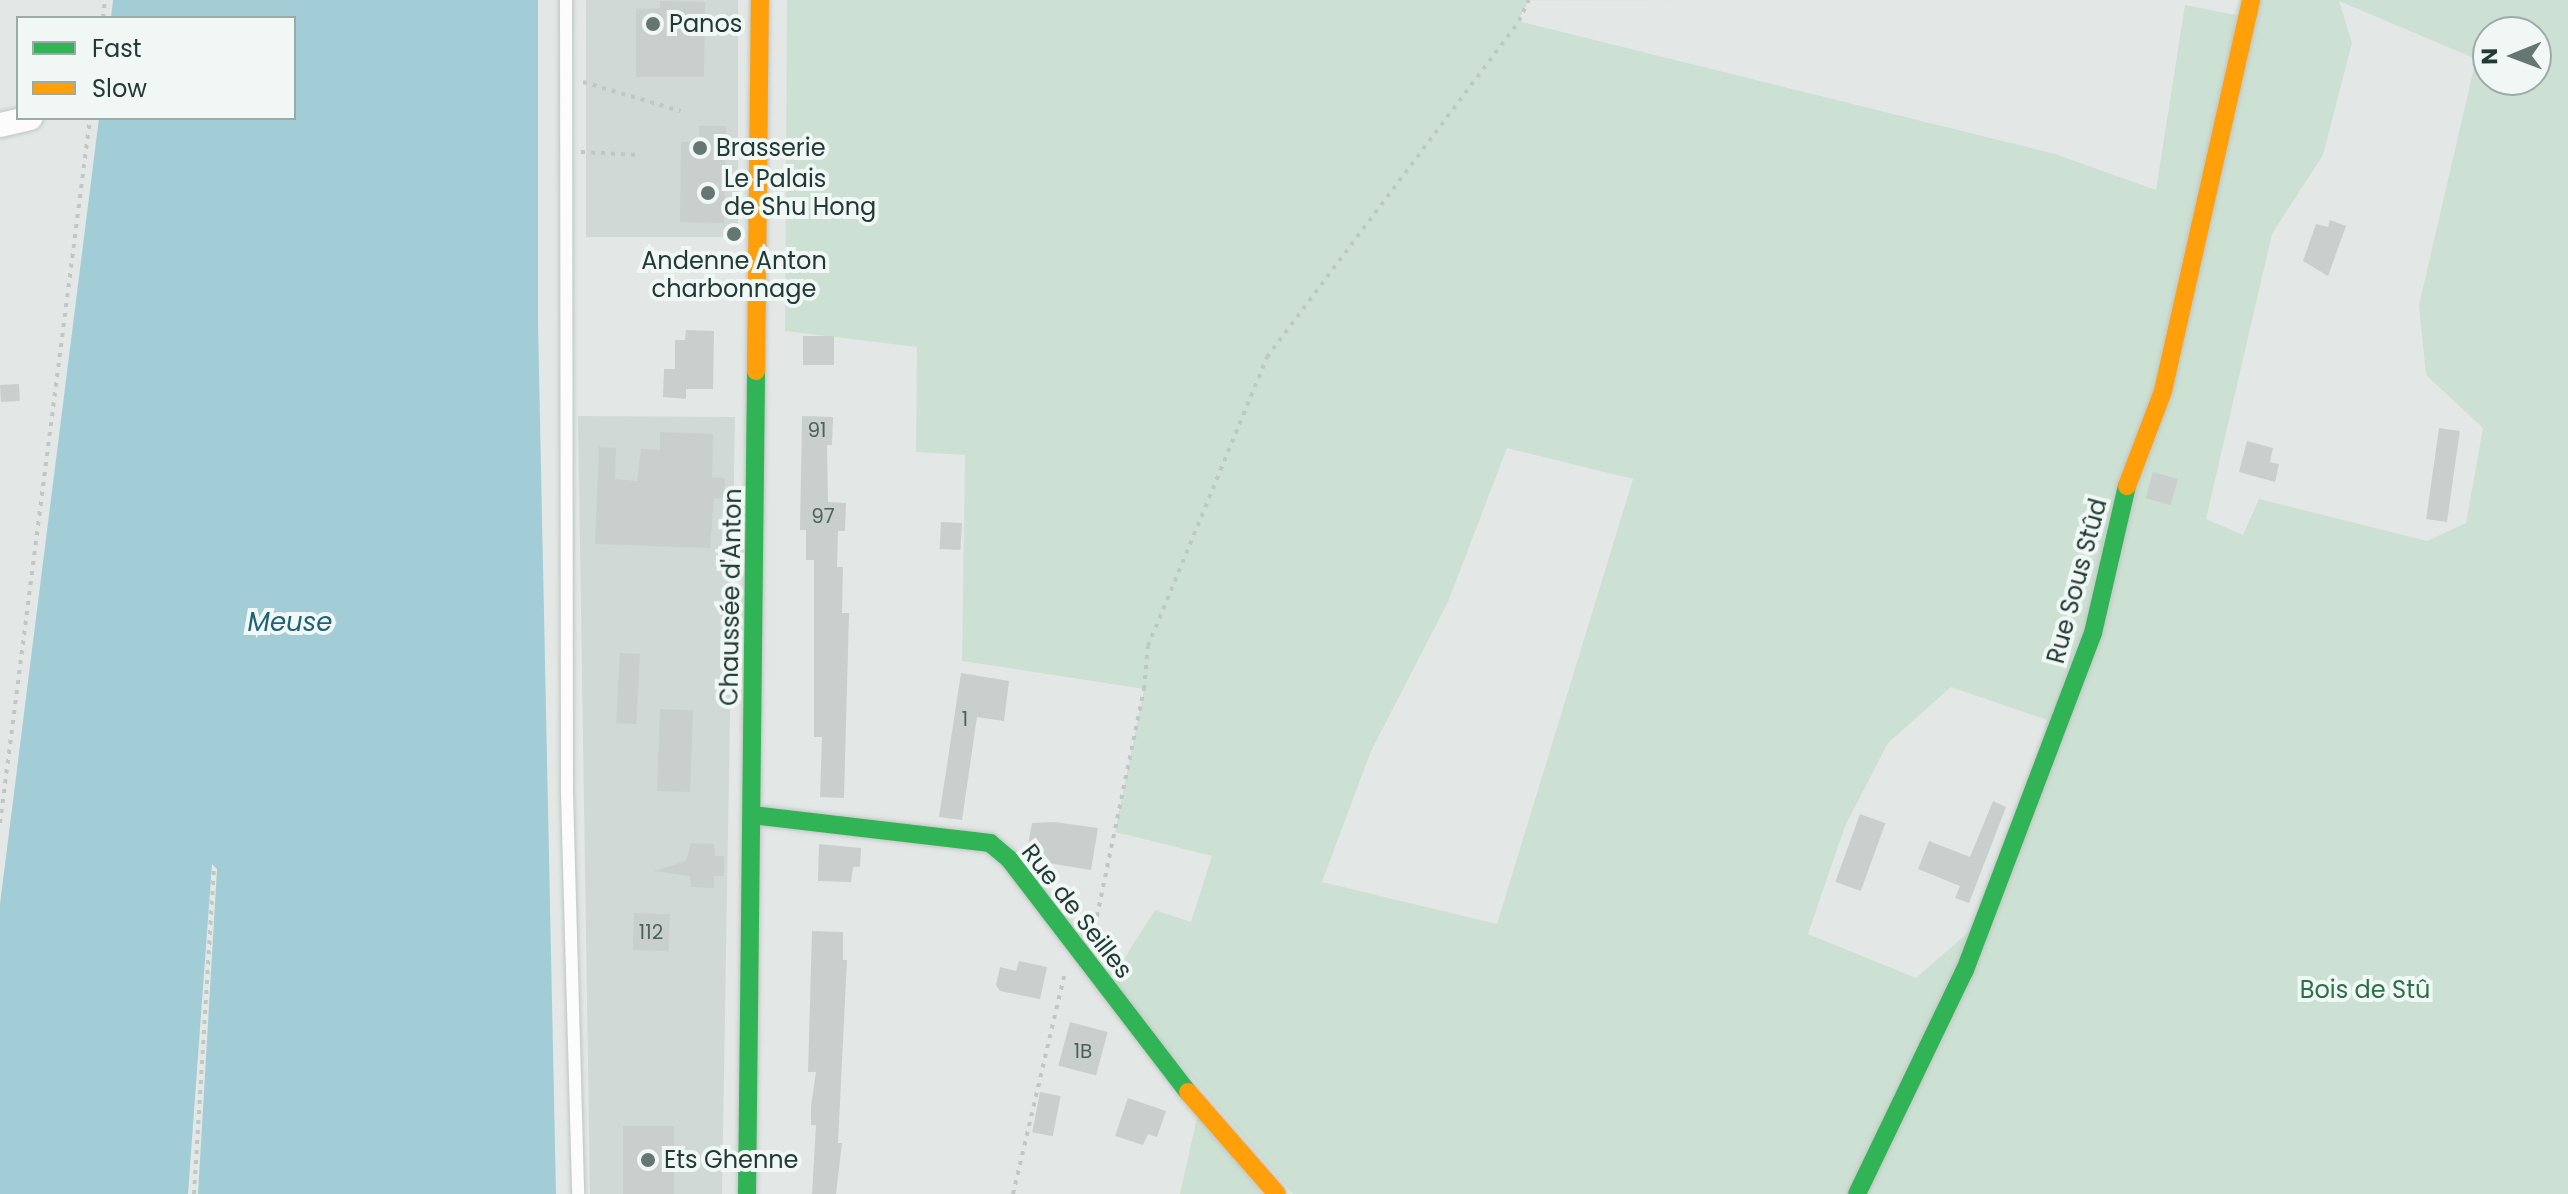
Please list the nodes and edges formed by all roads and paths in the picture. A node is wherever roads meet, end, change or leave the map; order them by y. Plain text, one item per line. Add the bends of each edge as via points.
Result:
1 (566, 0) edge
2 (760, 0) edge
3 (1529, 0) edge
4 (2251, 0) edge
5 (566, 77) junction
6 (681, 111) dead end
7 (21, 120) edge
8 (90, 120) edge
9 (0, 125) edge
10 (566, 151) junction
11 (641, 155) dead end
12 (2, 800) edge
13 (752, 815) junction
14 (0, 823) edge
15 (214, 871) dead end
16 (1074, 946) junction
17 (194, 1194) edge
18 (578, 1194) edge
19 (747, 1194) edge
20 (1013, 1194) edge
21 (1277, 1194) edge
22 (1857, 1194) edge

1 - 5 lane
2 - 13 street, Chaussée d'Anton
3 - 16 path via 1519,21 1267,357 1148,646 1097,924
4 - 22 street, Rue Sous Stûd via 2163,391 2126,488 2093,633 1965,970
5 - 6 path
5 - 10 lane
7 - 9 street
8 - 12 path
10 - 11 path
10 - 18 lane via 567,793
12 - 14 path
13 - 16 street, Rue de Seilles via 990,843 1009,859
13 - 19 street, Chaussée d'Anton
15 - 17 path
16 - 20 path
16 - 21 street, Rue de Seilles via 1194,1099

